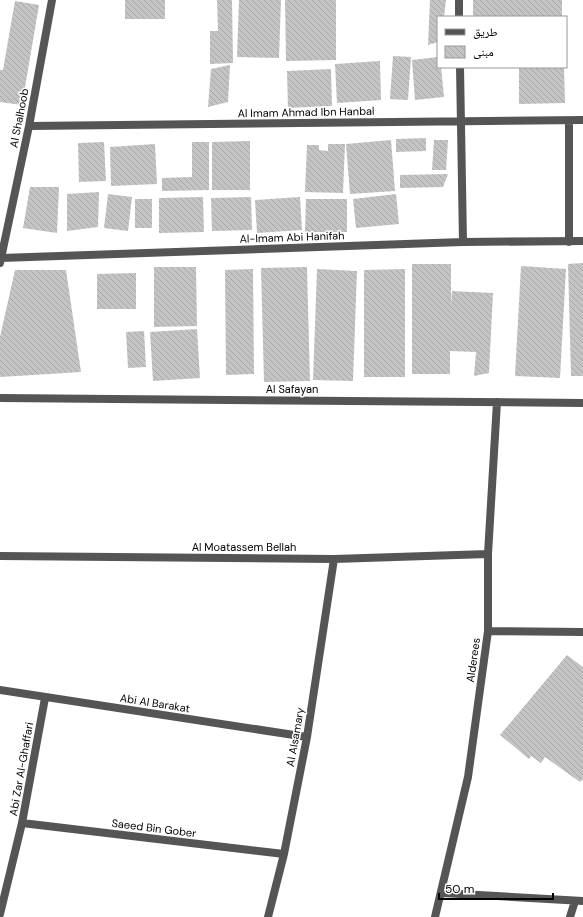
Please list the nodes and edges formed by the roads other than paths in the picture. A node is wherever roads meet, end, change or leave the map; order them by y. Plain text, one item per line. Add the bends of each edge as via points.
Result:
1 (52, 0) edge
2 (459, 0) edge
3 (459, 16) edge
4 (460, 68) edge
5 (583, 120) edge
6 (461, 121) junction
7 (569, 121) junction
8 (29, 126) junction
9 (463, 242) junction
10 (569, 242) junction
11 (583, 242) edge
12 (1, 260) edge
13 (0, 398) edge
14 (496, 402) junction
15 (583, 403) edge
16 (488, 554) junction
17 (0, 556) edge
18 (334, 559) junction
19 (488, 631) junction
20 (583, 632) edge
21 (0, 690) edge
22 (45, 698) junction
23 (307, 737) junction
24 (22, 823) junction
25 (284, 854) junction
26 (442, 893) junction
27 (579, 901) edge
28 (0, 914) edge
29 (268, 917) edge
30 (435, 917) edge
31 (570, 917) edge

1 - 8 street, Al Shalhoob
2 - 3 street
4 - 6 street
5 - 7 street, Al Imam Ahmad Ibn Hanbal
6 - 7 street, Al Imam Ahmad Ibn Hanbal
6 - 8 street, Al Imam Ahmad Ibn Hanbal
6 - 9 street
7 - 10 street
8 - 12 street, Al Shalhoob
9 - 10 street, Al-Imam Abi Hanifah
9 - 12 street, Al-Imam Abi Hanifah
10 - 11 street, Al-Imam Abi Hanifah
13 - 14 street, Al Safayan
14 - 15 street, Al Safayan
14 - 16 street, Alderees
16 - 18 street, Al Moatassem Bellah
16 - 19 street, Alderees
17 - 18 street, Al Moatassem Bellah
18 - 23 street, Al Alsamary
19 - 20 street
19 - 26 street, Alderees via 468,777
21 - 22 street, Abi Al Barakat
22 - 23 street, Abi Al Barakat
22 - 24 street, Abi Zar Al-Ghaffari
23 - 25 street, Al Alsamary
24 - 25 street, Saeed Bin Gober
24 - 28 street, Abi Zar Al-Ghaffari
25 - 29 street, Al Alsamary
26 - 27 street
26 - 30 street, Alderees
27 - 31 street

